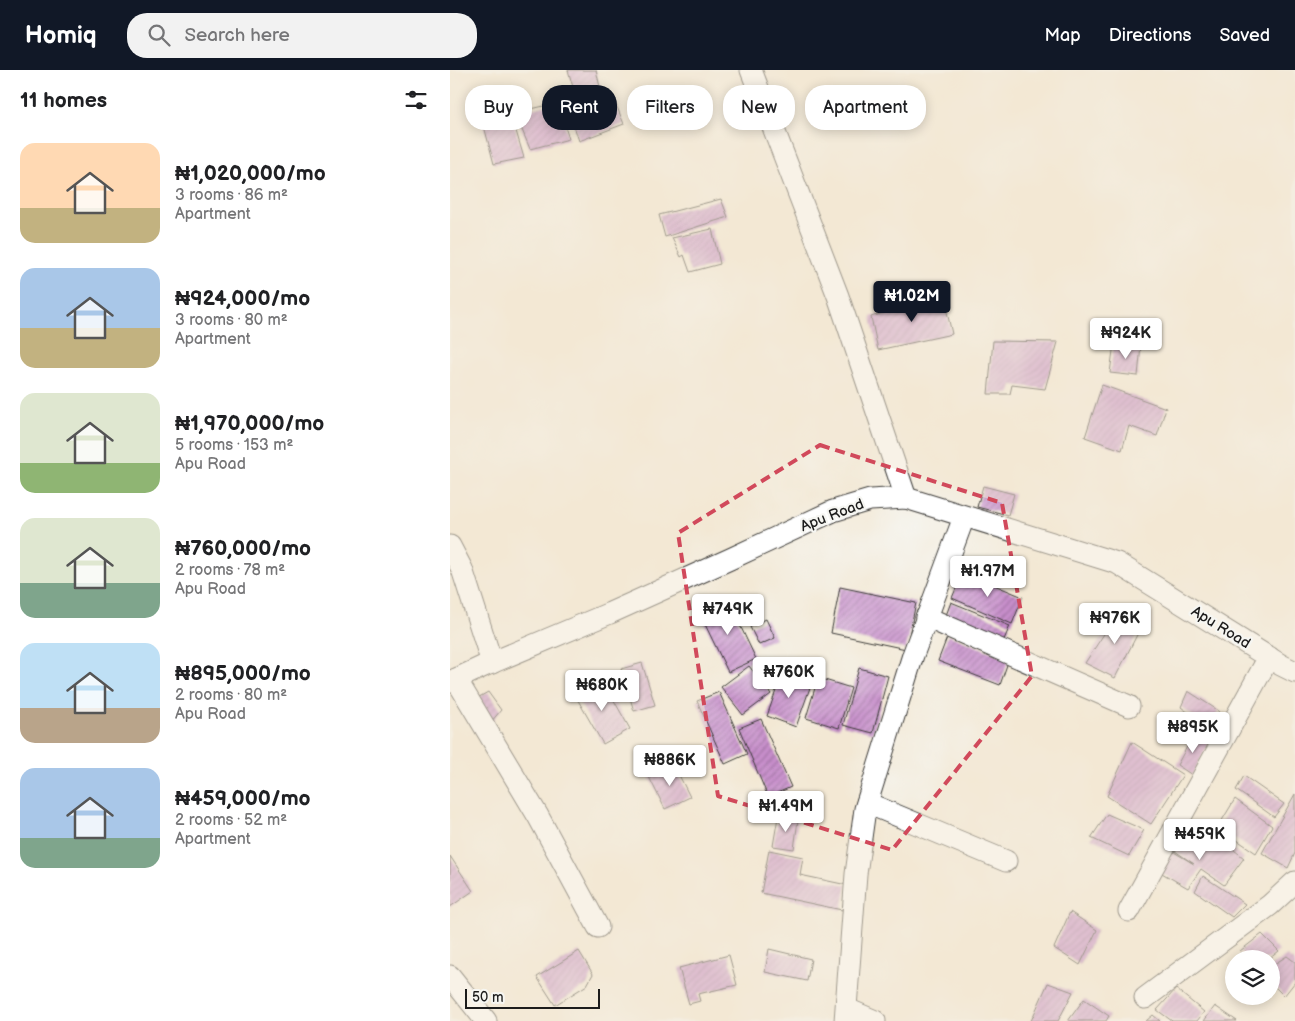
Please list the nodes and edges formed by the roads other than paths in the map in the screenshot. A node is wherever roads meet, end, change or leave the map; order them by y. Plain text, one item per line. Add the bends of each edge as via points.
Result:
1 (751, 70) edge
2 (906, 498) junction
3 (964, 516) junction
4 (450, 546) edge
5 (926, 617) junction
6 (1270, 657) junction
7 (492, 663) junction
8 (1295, 672) edge
9 (453, 681) edge
10 (1129, 706) dead end
11 (867, 803) junction
12 (1006, 861) dead end
13 (1295, 882) edge
14 (1129, 911) dead end
15 (598, 927) dead end
16 (450, 976) edge
17 (1146, 998) dead end
18 (846, 1015) edge
19 (486, 1021) edge
20 (875, 1021) edge

1 - 2 street via 838,296
2 - 3 street, Apu Road
2 - 7 street, Apu Road via 870,500 833,511
3 - 5 street
3 - 6 street, Apu Road via 1117,563
4 - 7 street via 462,569
5 - 10 street
5 - 11 street
6 - 8 street, Apu Road
6 - 14 street
7 - 9 street, Apu Road
9 - 15 street via 538,816
11 - 12 street
11 - 18 street via 856,874
13 - 17 street via 1270,905
16 - 19 street
18 - 20 street

